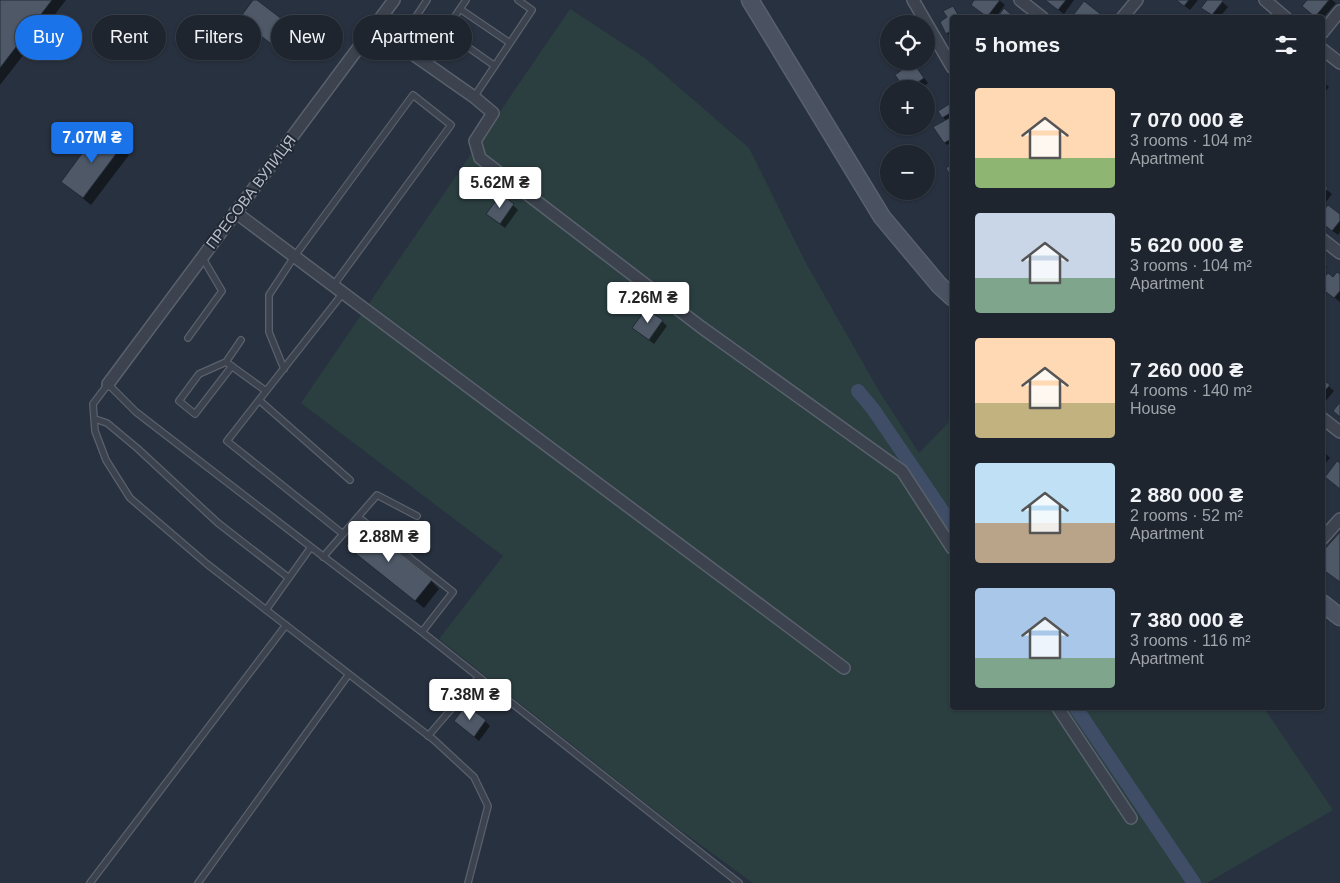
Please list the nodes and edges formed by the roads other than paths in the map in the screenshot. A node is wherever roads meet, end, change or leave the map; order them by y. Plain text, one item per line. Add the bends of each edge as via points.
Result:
1 (394, 0) edge
2 (427, 0) edge
3 (466, 0) edge
4 (518, 0) edge
5 (750, 0) edge
6 (913, 0) edge
7 (1020, 0) edge
8 (1137, 0) edge
9 (1265, 0) edge
10 (460, 9) junction
11 (1340, 11) edge
12 (383, 15) edge
13 (417, 15) edge
14 (1039, 15) edge
15 (1124, 15) edge
16 (1282, 15) edge
17 (1325, 29) edge
18 (510, 43) junction
19 (1325, 50) edge
20 (353, 55) edge
21 (421, 60) edge
22 (1340, 63) edge
23 (950, 64) edge
24 (495, 66) junction
25 (474, 97) junction
26 (235, 212) junction
27 (1325, 241) edge
28 (1340, 253) edge
29 (294, 256) junction
30 (202, 257) junction
31 (338, 289) junction
32 (950, 295) edge
33 (188, 338) dead end
34 (241, 340) dead end
35 (226, 362) junction
36 (232, 366) junction
37 (284, 369) junction
38 (108, 384) junction
39 (266, 391) junction
40 (259, 400) junction
41 (94, 419) junction
42 (1325, 420) edge
43 (1340, 432) edge
44 (350, 480) dead end
45 (417, 516) dead end
46 (358, 518) junction
47 (1340, 520) edge
48 (343, 534) junction
49 (1325, 536) edge
50 (950, 545) edge
51 (311, 548) junction
52 (323, 557) junction
53 (289, 578) junction
54 (266, 610) junction
55 (286, 625) junction
56 (422, 632) junction
57 (844, 668) dead end
58 (349, 674) junction
59 (479, 677) junction
60 (1059, 710) edge
61 (428, 736) junction
62 (1131, 818) dead end
63 (90, 883) edge
64 (198, 883) edge
65 (468, 883) edge
66 (740, 883) edge

1 - 12 street, ПРЕСОВА ВУЛИЦЯ
2 - 13 lane
3 - 10 lane
4 - 18 lane via 532,10
5 - 32 main road via 882,217
6 - 23 street
7 - 14 street
8 - 15 street
9 - 16 street
10 - 18 lane
10 - 24 lane via 445,31
11 - 17 street
18 - 24 lane
19 - 22 street
20 - 26 street, ПРЕСОВА ВУЛИЦЯ
21 - 25 street
24 - 25 lane
25 - 50 street via 493,113 475,141 480,158 701,327 902,472
26 - 29 street
26 - 30 street, ПРЕСОВА ВУЛИЦЯ
27 - 28 street
29 - 31 street
29 - 31 lane via 413,95 451,125
29 - 37 lane via 269,295 269,332
30 - 33 lane via 222,291
30 - 38 street, ПРЕСОВА ВУЛИЦЯ
31 - 37 lane
31 - 57 street
34 - 35 lane
35 - 36 lane
35 - 36 lane via 199,374 179,401 195,414
36 - 39 lane
37 - 39 lane
38 - 41 lane via 94,404
38 - 51 lane via 136,412
39 - 40 lane
40 - 44 lane
40 - 48 lane via 227,442
41 - 53 lane via 107,423 218,524
41 - 54 lane via 106,460 130,498
42 - 43 street
45 - 46 lane via 377,495
46 - 48 lane
46 - 56 lane via 452,592
47 - 49 street
48 - 52 lane
51 - 52 lane
51 - 53 lane
52 - 56 lane
53 - 54 lane
54 - 55 lane
55 - 58 lane
55 - 63 lane
56 - 59 lane
58 - 61 lane
58 - 64 lane
59 - 61 lane
59 - 66 lane
60 - 62 street
61 - 65 lane via 474,777 488,806

